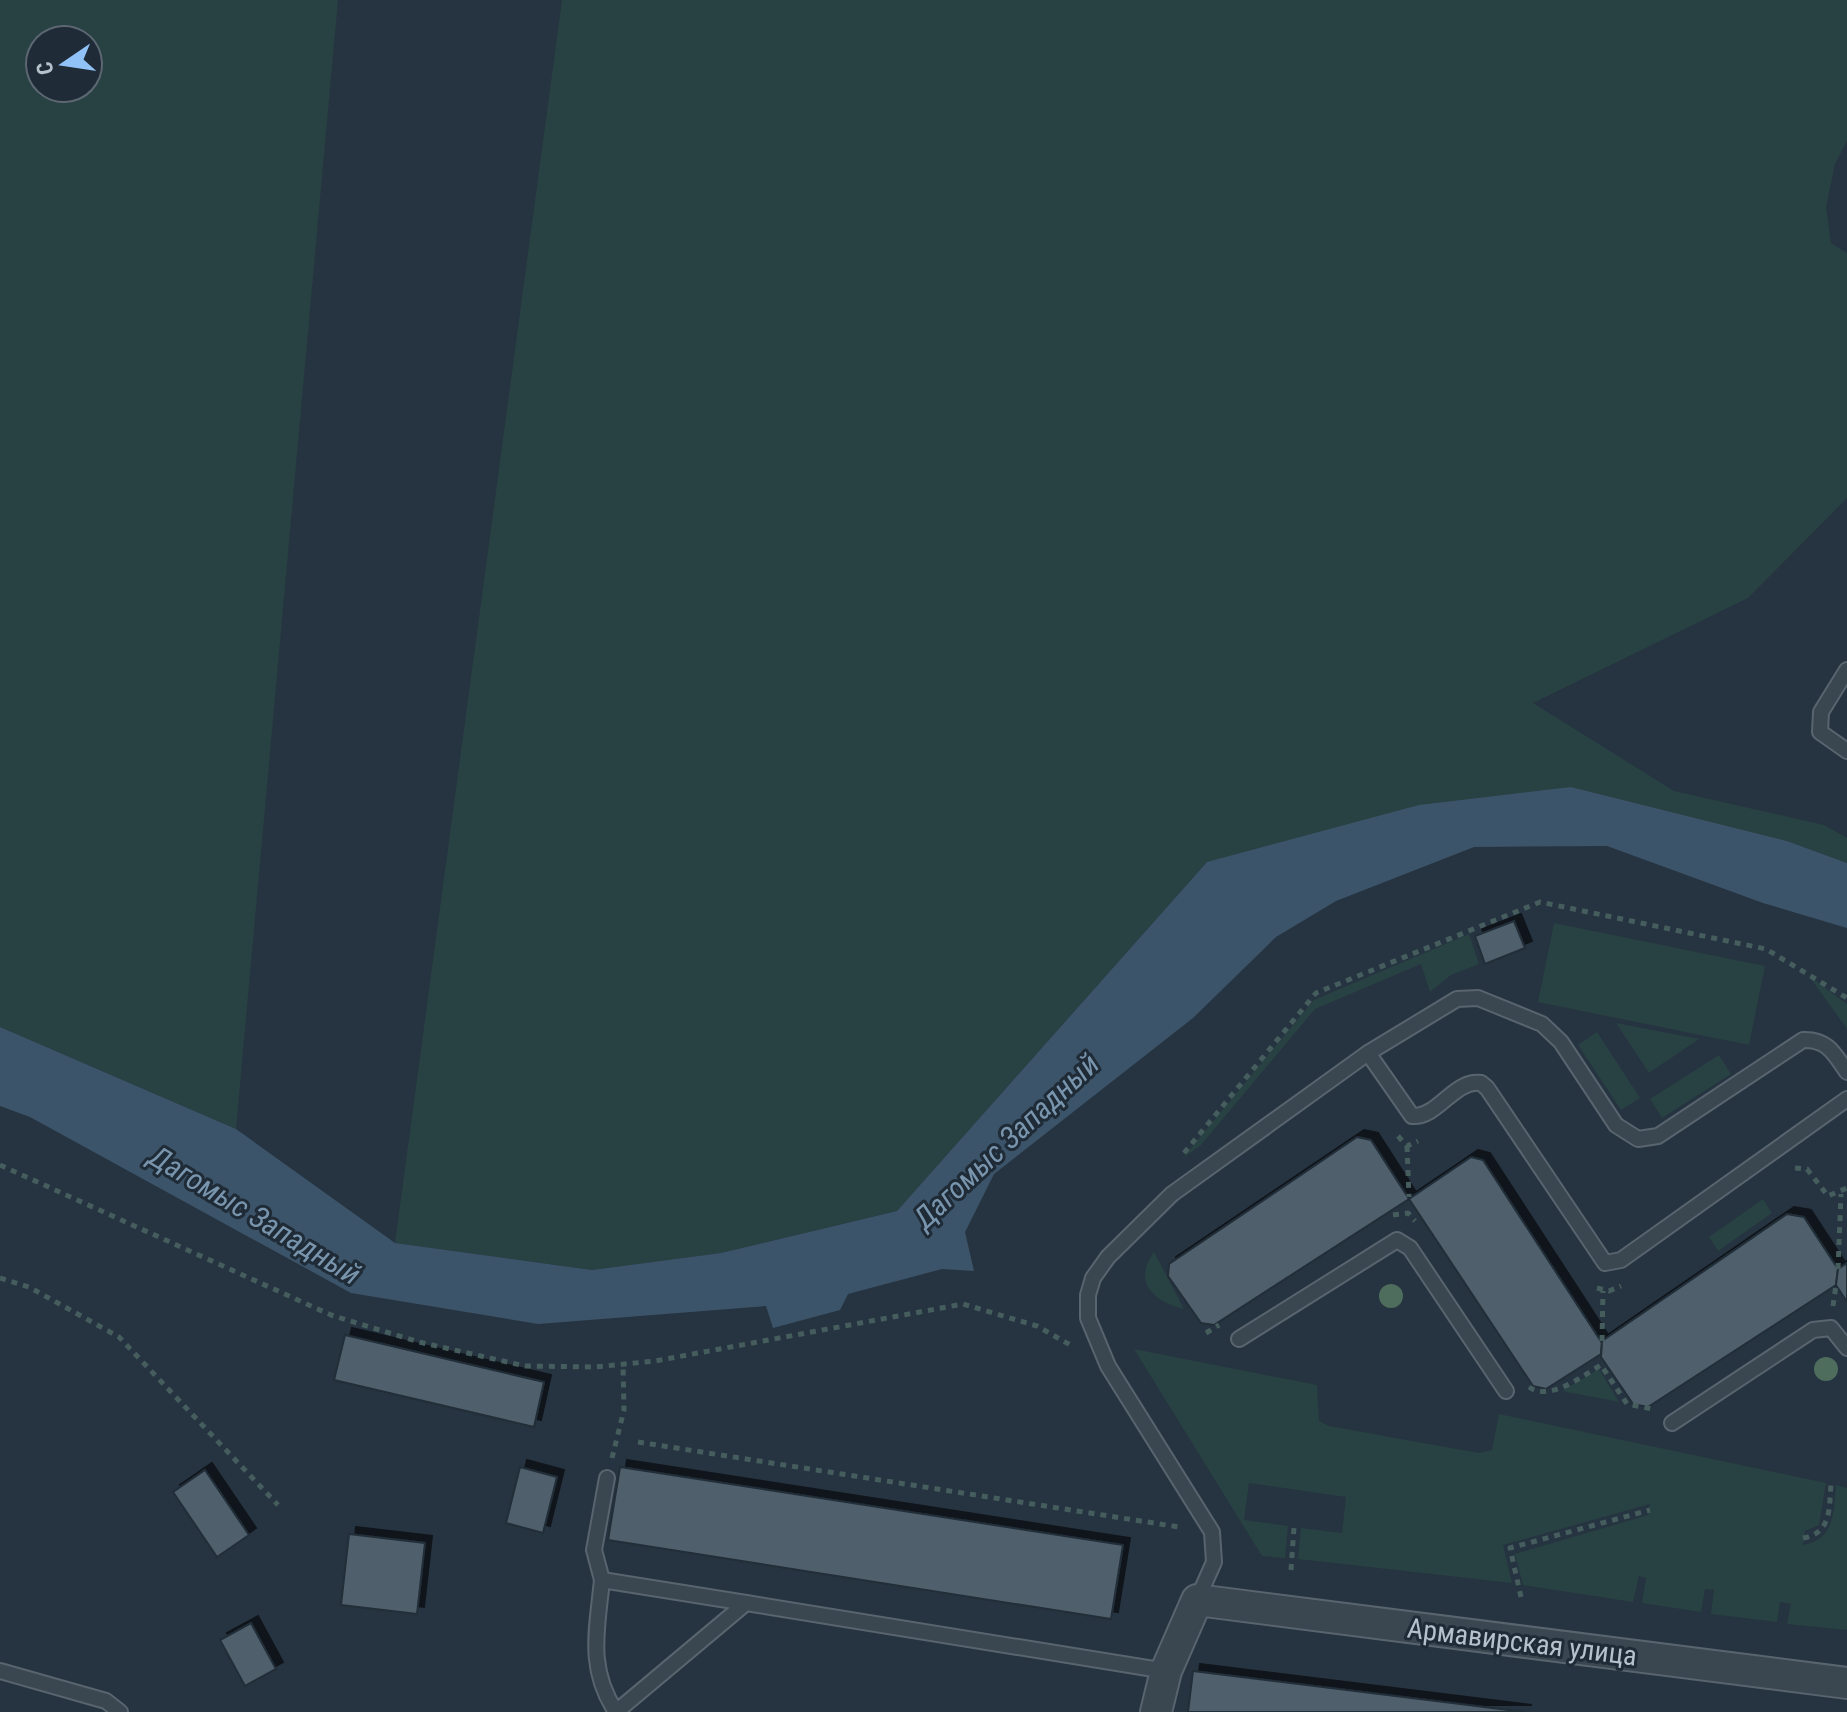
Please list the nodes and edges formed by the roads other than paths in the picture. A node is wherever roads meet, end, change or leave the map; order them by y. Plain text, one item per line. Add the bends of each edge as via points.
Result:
1 (1847, 670) edge
2 (1847, 751) edge
3 (1368, 1053) junction
4 (1847, 1072) edge
5 (1847, 1099) edge
6 (1239, 1339) dead end
7 (1847, 1348) edge
8 (1506, 1391) dead end
9 (1668, 1416) road end
10 (607, 1478) road end
11 (602, 1580) junction
12 (1197, 1600) junction
13 (746, 1603) junction
14 (0, 1671) edge
15 (1166, 1671) junction
16 (1847, 1683) edge
17 (120, 1712) edge
18 (1156, 1712) edge

1 - 2 lane via 1821,712 1820,732
3 - 4 lane via 1457,999 1478,998 1542,1024 1561,1042 1616,1125 1638,1139 1658,1136 1803,1040 1818,1039 1829,1046
3 - 5 lane via 1412,1116 1422,1115 1466,1085 1481,1083 1487,1088 1605,1263 1621,1260
3 - 12 lane via 1172,1194 1093,1278 1088,1318 1108,1366 1212,1532 1214,1562
6 - 8 lane via 1397,1240 1410,1248
7 - 9 lane via 1831,1328 1813,1330
10 - 11 lane via 594,1550
11 - 13 lane
11 - 13 lane via 595,1661 600,1689 616,1712
12 - 15 street
12 - 16 street, Армавирская улица
13 - 15 lane
14 - 17 lane via 106,1701
15 - 18 street

